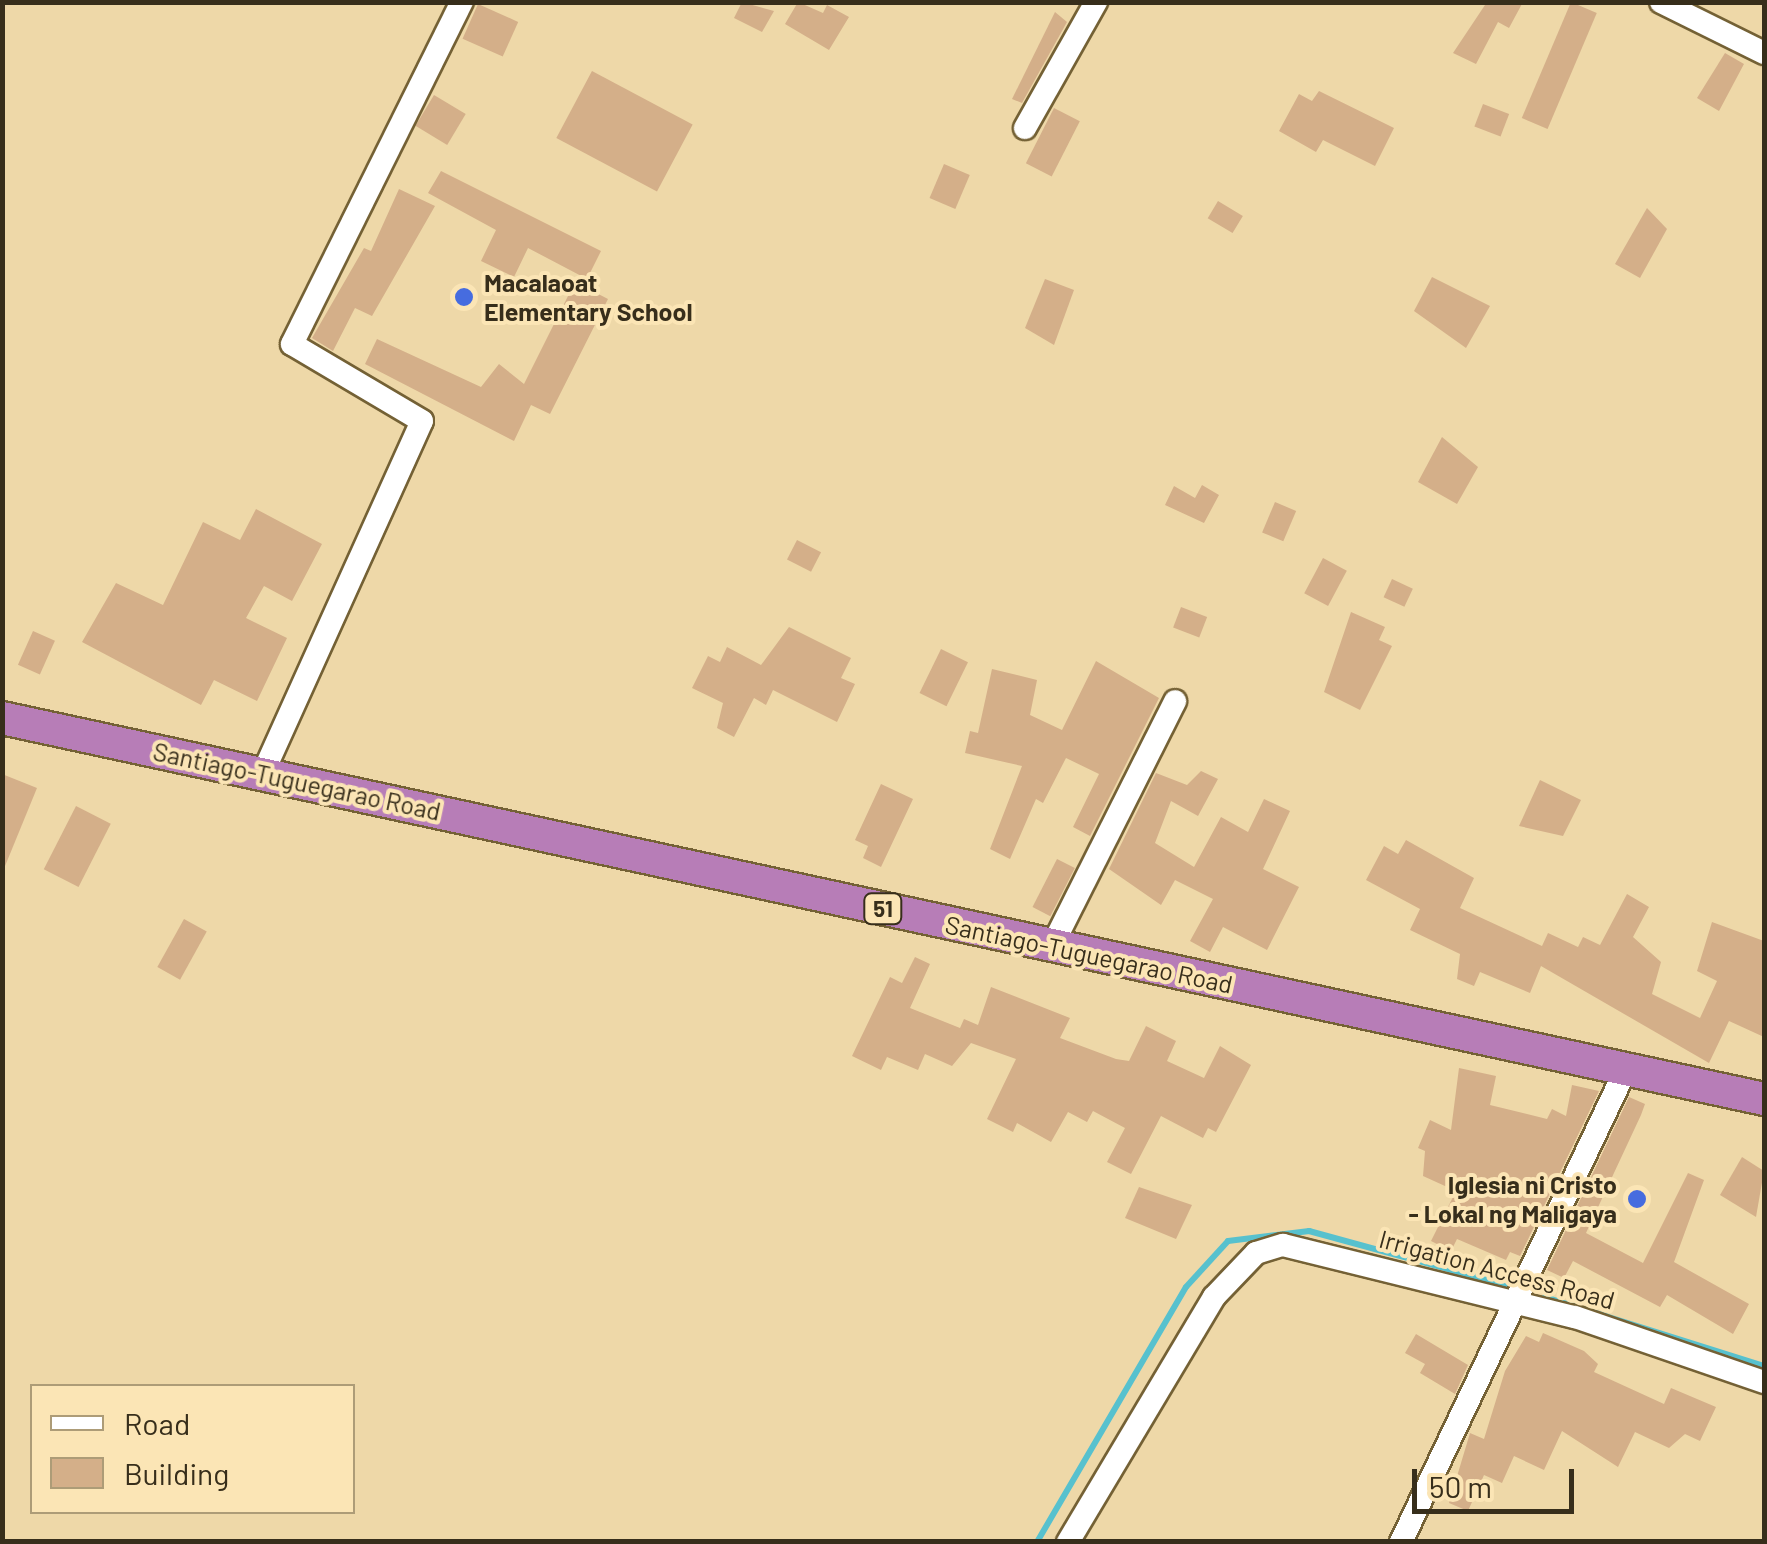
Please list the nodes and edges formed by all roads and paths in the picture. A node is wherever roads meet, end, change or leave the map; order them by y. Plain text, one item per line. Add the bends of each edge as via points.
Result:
1 (462, 2) edge
2 (1096, 2) edge
3 (1660, 2) edge
4 (1764, 53) edge
5 (1025, 128) dead end
6 (1175, 701) dead end
7 (2, 718) edge
8 (263, 773) junction
9 (1052, 946) junction
10 (1625, 1072) junction
11 (1761, 1091) edge
12 (1518, 1304) junction
13 (1764, 1382) edge
14 (1068, 1542) edge
15 (1402, 1542) edge

1 - 8 street via 292,344 422,421
2 - 5 street
3 - 4 street
6 - 9 street
7 - 8 highway, Santiago-Tuguegarao Road / 51
8 - 9 highway, Santiago-Tuguegarao Road / 51
9 - 10 highway, Santiago-Tuguegarao Road / 51
10 - 11 highway, Santiago-Tuguegarao Road / 51
10 - 12 street
12 - 13 street, Irrigation Access Road via 1649,1338
12 - 14 street, Irrigation Access Road via 1302,1247 1256,1253 1189,1333
12 - 15 street

